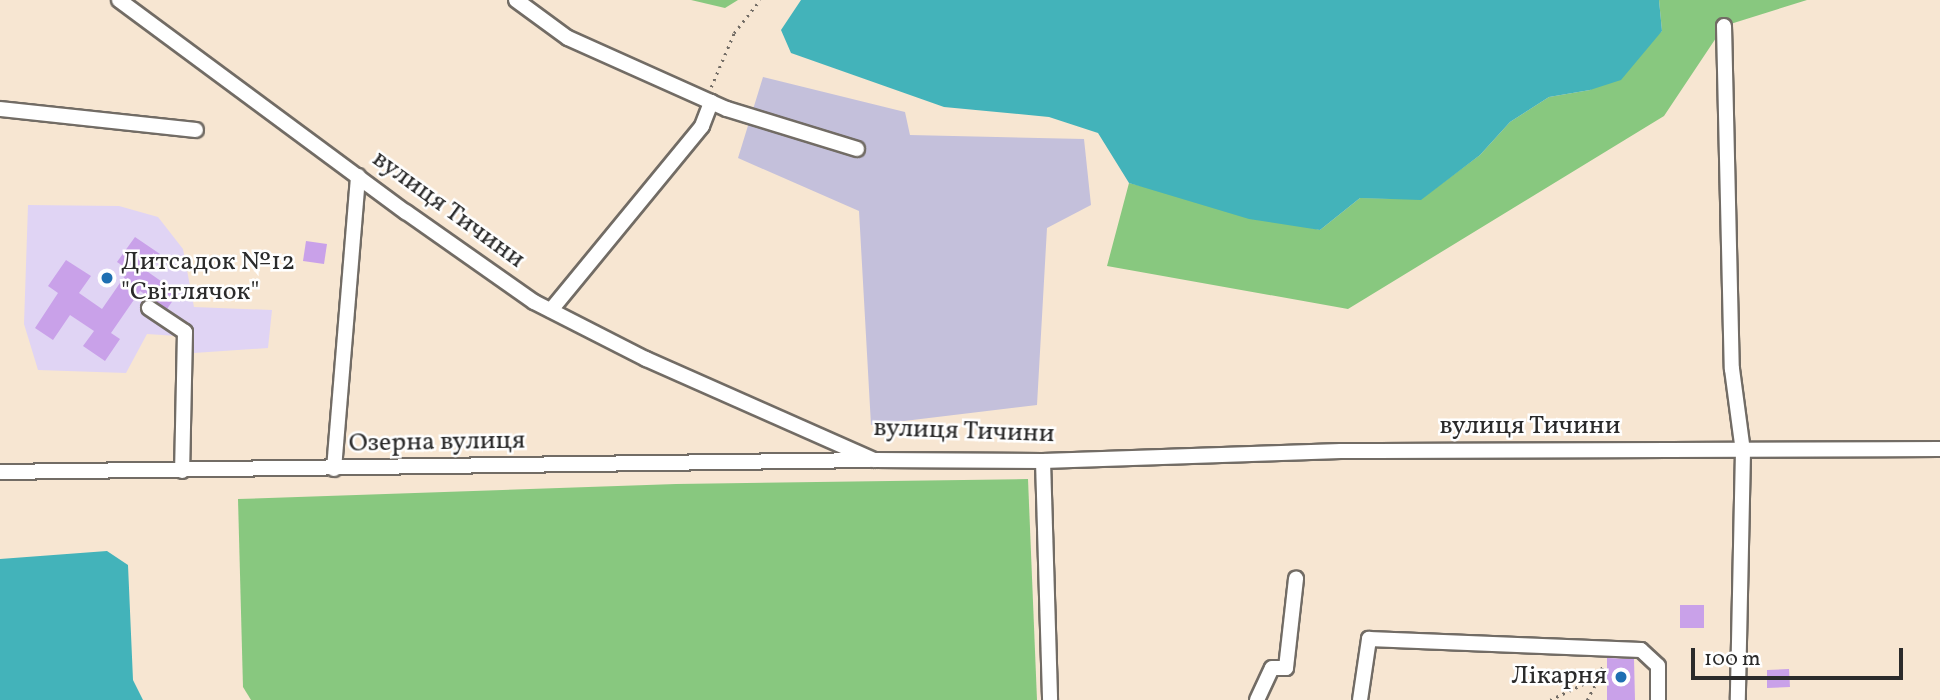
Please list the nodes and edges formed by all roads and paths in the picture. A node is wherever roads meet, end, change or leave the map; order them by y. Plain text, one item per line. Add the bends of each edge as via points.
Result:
1 (119, 0) edge
2 (516, 0) edge
3 (760, 0) edge
4 (1724, 26) dead end
5 (712, 102) junction
6 (0, 109) edge
7 (196, 130) dead end
8 (858, 149) dead end
9 (358, 176) junction
10 (149, 308) dead end
11 (551, 310) junction
12 (1940, 449) edge
13 (1743, 451) junction
14 (874, 460) junction
15 (1043, 461) junction
16 (334, 469) junction
17 (182, 471) junction
18 (0, 472) edge
19 (1296, 579) dead end
20 (1606, 646) junction
21 (1600, 676) junction
22 (1050, 700) edge
23 (1257, 700) edge
24 (1360, 700) edge
25 (1550, 700) edge
26 (1587, 700) edge
27 (1658, 700) edge
28 (1738, 700) edge

1 - 9 street, вулиця Тичини
2 - 5 street via 568,38
3 - 5 path via 734,33 710,84
4 - 13 street via 1732,369
5 - 8 street
5 - 11 street via 702,126
6 - 7 street
9 - 11 street, вулиця Тичини
9 - 16 street
10 - 17 street via 185,332
11 - 14 street, вулиця Тичини via 646,359
12 - 13 street, вулиця Тичини
13 - 15 street, вулиця Тичини via 1341,451
13 - 28 street
14 - 15 street, вулиця Тичини
14 - 16 street, Озерна вулиця
15 - 22 street
16 - 17 street, Озерна вулиця
17 - 18 street, Озерна вулиця
19 - 23 street via 1286,668 1272,667
20 - 21 path
20 - 24 street via 1369,639
20 - 27 street via 1641,650 1658,666
21 - 25 path
21 - 26 path

